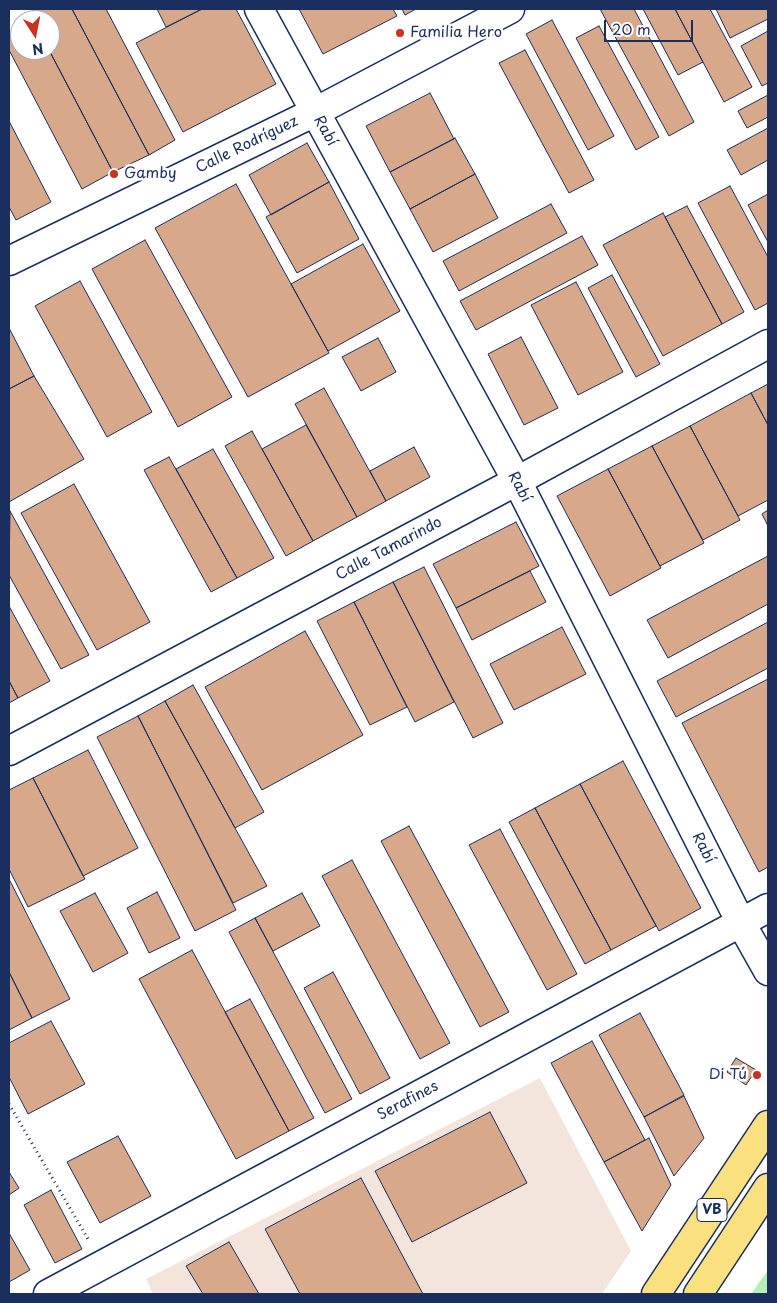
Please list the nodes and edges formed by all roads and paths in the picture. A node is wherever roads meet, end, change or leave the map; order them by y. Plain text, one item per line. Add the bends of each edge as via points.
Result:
1 (259, 9) edge
2 (510, 9) edge
3 (315, 112) junction
4 (9, 261) edge
5 (768, 344) edge
6 (517, 481) junction
7 (9, 751) edge
8 (768, 908) edge
9 (741, 923) junction
10 (768, 971) edge
11 (9, 1104) edge
12 (768, 1125) edge
13 (768, 1188) edge
14 (104, 1264) junction
15 (48, 1294) edge
16 (656, 1294) edge
17 (698, 1294) edge

1 - 3 street, Rabí
2 - 3 street, Calle Rodríguez
3 - 4 street, Calle Rodríguez
3 - 6 street, Rabí
5 - 6 street, Calle Tamarindo
6 - 7 street, Calle Tamarindo
6 - 9 street, Rabí
8 - 9 street, Serafines
9 - 10 street, Rabí
9 - 14 street, Serafines
11 - 14 path
12 - 16 main road, VB
13 - 17 main road, VB
14 - 15 street, Serafines

